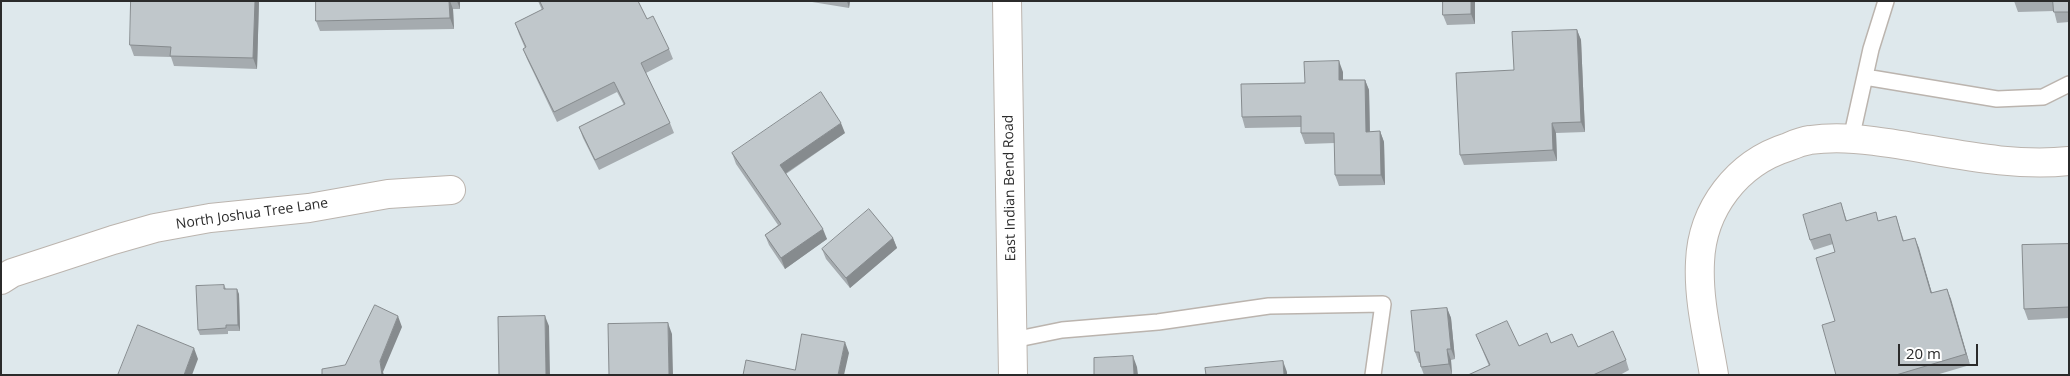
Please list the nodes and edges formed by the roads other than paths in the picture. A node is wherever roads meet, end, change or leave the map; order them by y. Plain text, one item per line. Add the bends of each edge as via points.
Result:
1 (1007, 1) edge
2 (1886, 1) edge
3 (1865, 77) junction
4 (2069, 84) edge
5 (1851, 139) junction
6 (2069, 161) edge
7 (451, 190) dead end
8 (1, 280) edge
9 (1013, 340) junction
10 (1013, 375) edge
11 (1373, 375) edge
12 (1714, 375) edge

1 - 9 street, East Indian Bend Road
2 - 3 lane
3 - 4 lane via 1997,99 2043,97
3 - 5 lane
5 - 6 street via 2010,162
5 - 12 street via 1808,140 1761,157 1742,171 1723,194 1708,223 1700,261 1700,294
7 - 8 street, North Joshua Tree Lane via 388,194 310,208 210,218 155,228 86,247 12,273
9 - 10 street, East Indian Bend Road
9 - 11 lane via 1062,330 1158,322 1269,306 1383,304

